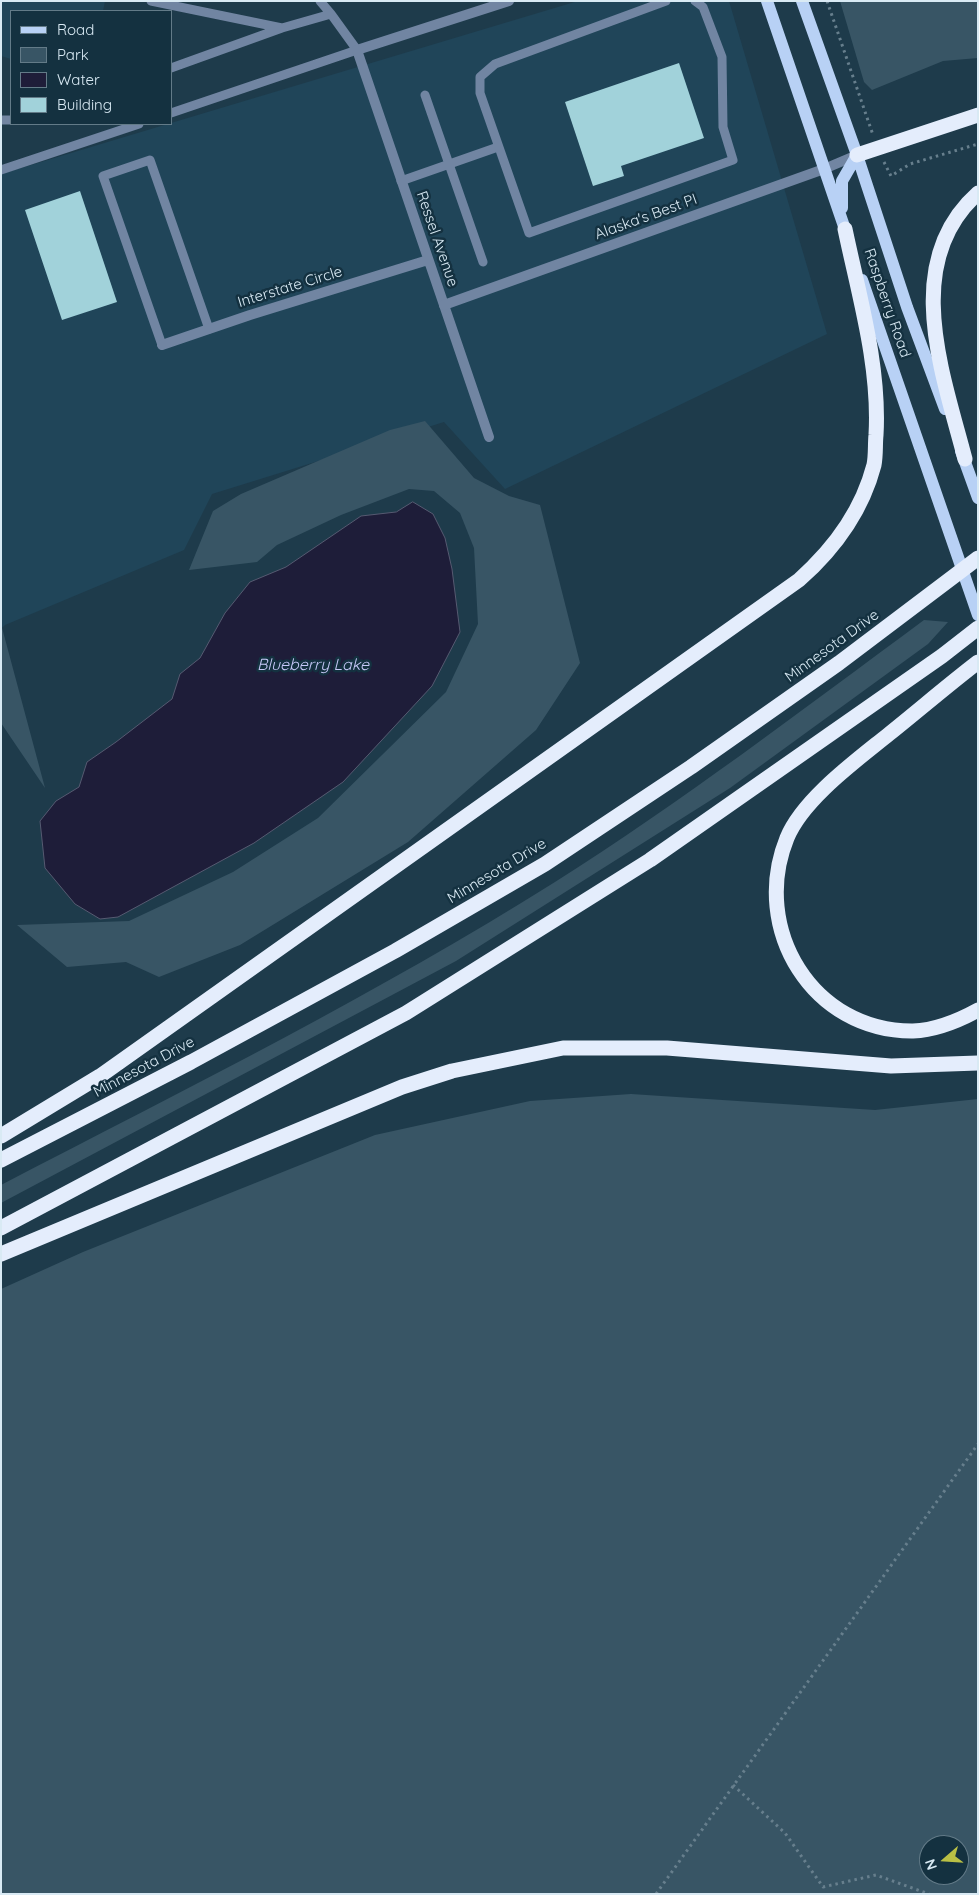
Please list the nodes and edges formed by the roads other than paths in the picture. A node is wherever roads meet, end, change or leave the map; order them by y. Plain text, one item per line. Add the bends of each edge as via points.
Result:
1 (151, 1) edge
2 (320, 1) edge
3 (509, 1) edge
4 (666, 1) edge
5 (695, 1) edge
6 (767, 1) edge
7 (802, 1) edge
8 (331, 14) junction
9 (282, 28) junction
10 (357, 50) junction
11 (172, 68) edge
12 (425, 95) dead end
13 (172, 113) edge
14 (978, 115) edge
15 (136, 125) edge
16 (498, 147) junction
17 (857, 155) junction
18 (448, 163) junction
19 (824, 169) junction
20 (1, 170) edge
21 (401, 181) junction
22 (978, 192) edge
23 (845, 229) junction
24 (428, 260) junction
25 (483, 262) dead end
26 (444, 305) junction
27 (209, 329) junction
28 (162, 345) joint
29 (489, 437) dead end
30 (964, 459) junction
31 (978, 498) edge
32 (978, 558) edge
33 (978, 615) edge
34 (978, 628) edge
35 (978, 662) edge
36 (978, 1010) edge
37 (978, 1062) edge
38 (1, 1136) edge
39 (1, 1160) edge
40 (1, 1228) edge
41 (1, 1254) edge

1 - 9 lane
2 - 8 lane
3 - 10 street
4 - 16 lane via 495,64 480,77 480,93
5 - 16 lane via 703,7 722,57 723,127 733,160 529,233
6 - 19 main road, Raspberry Road
7 - 17 main road, Raspberry Road
8 - 9 lane
8 - 10 lane
9 - 11 lane
10 - 13 lane
10 - 21 street, Ressel Avenue
12 - 18 lane
14 - 17 highway
15 - 20 lane
16 - 18 lane
17 - 19 street, Alaska's Best PI
17 - 23 main road via 842,181
17 - 30 main road, Raspberry Road via 907,307
18 - 21 lane
18 - 25 lane
19 - 23 main road, Raspberry Road
19 - 26 street, Alaska's Best PI
21 - 24 street, Ressel Avenue
22 - 30 highway via 960,211 942,246 934,278 932,305 934,330
23 - 33 main road, Raspberry Road
23 - 38 highway via 875,383 877,424 874,463 866,490 840,538 822,560 100,1076
24 - 26 street, Ressel Avenue
24 - 27 street, Interstate Circle
26 - 29 street, Ressel Avenue
27 - 28 street, Interstate Circle
27 - 28 lane via 150,160 103,176
30 - 31 main road, Raspberry Road
32 - 39 highway, Minnesota Drive via 732,739 545,864 395,951
34 - 40 highway via 650,860 406,1013
35 - 36 highway via 839,776 799,816 787,838 778,867 778,915 782,938 802,975 836,1008 853,1018 893,1030 915,1031 939,1027
37 - 41 highway via 891,1066 667,1048 563,1048 530,1054 452,1071 402,1087

